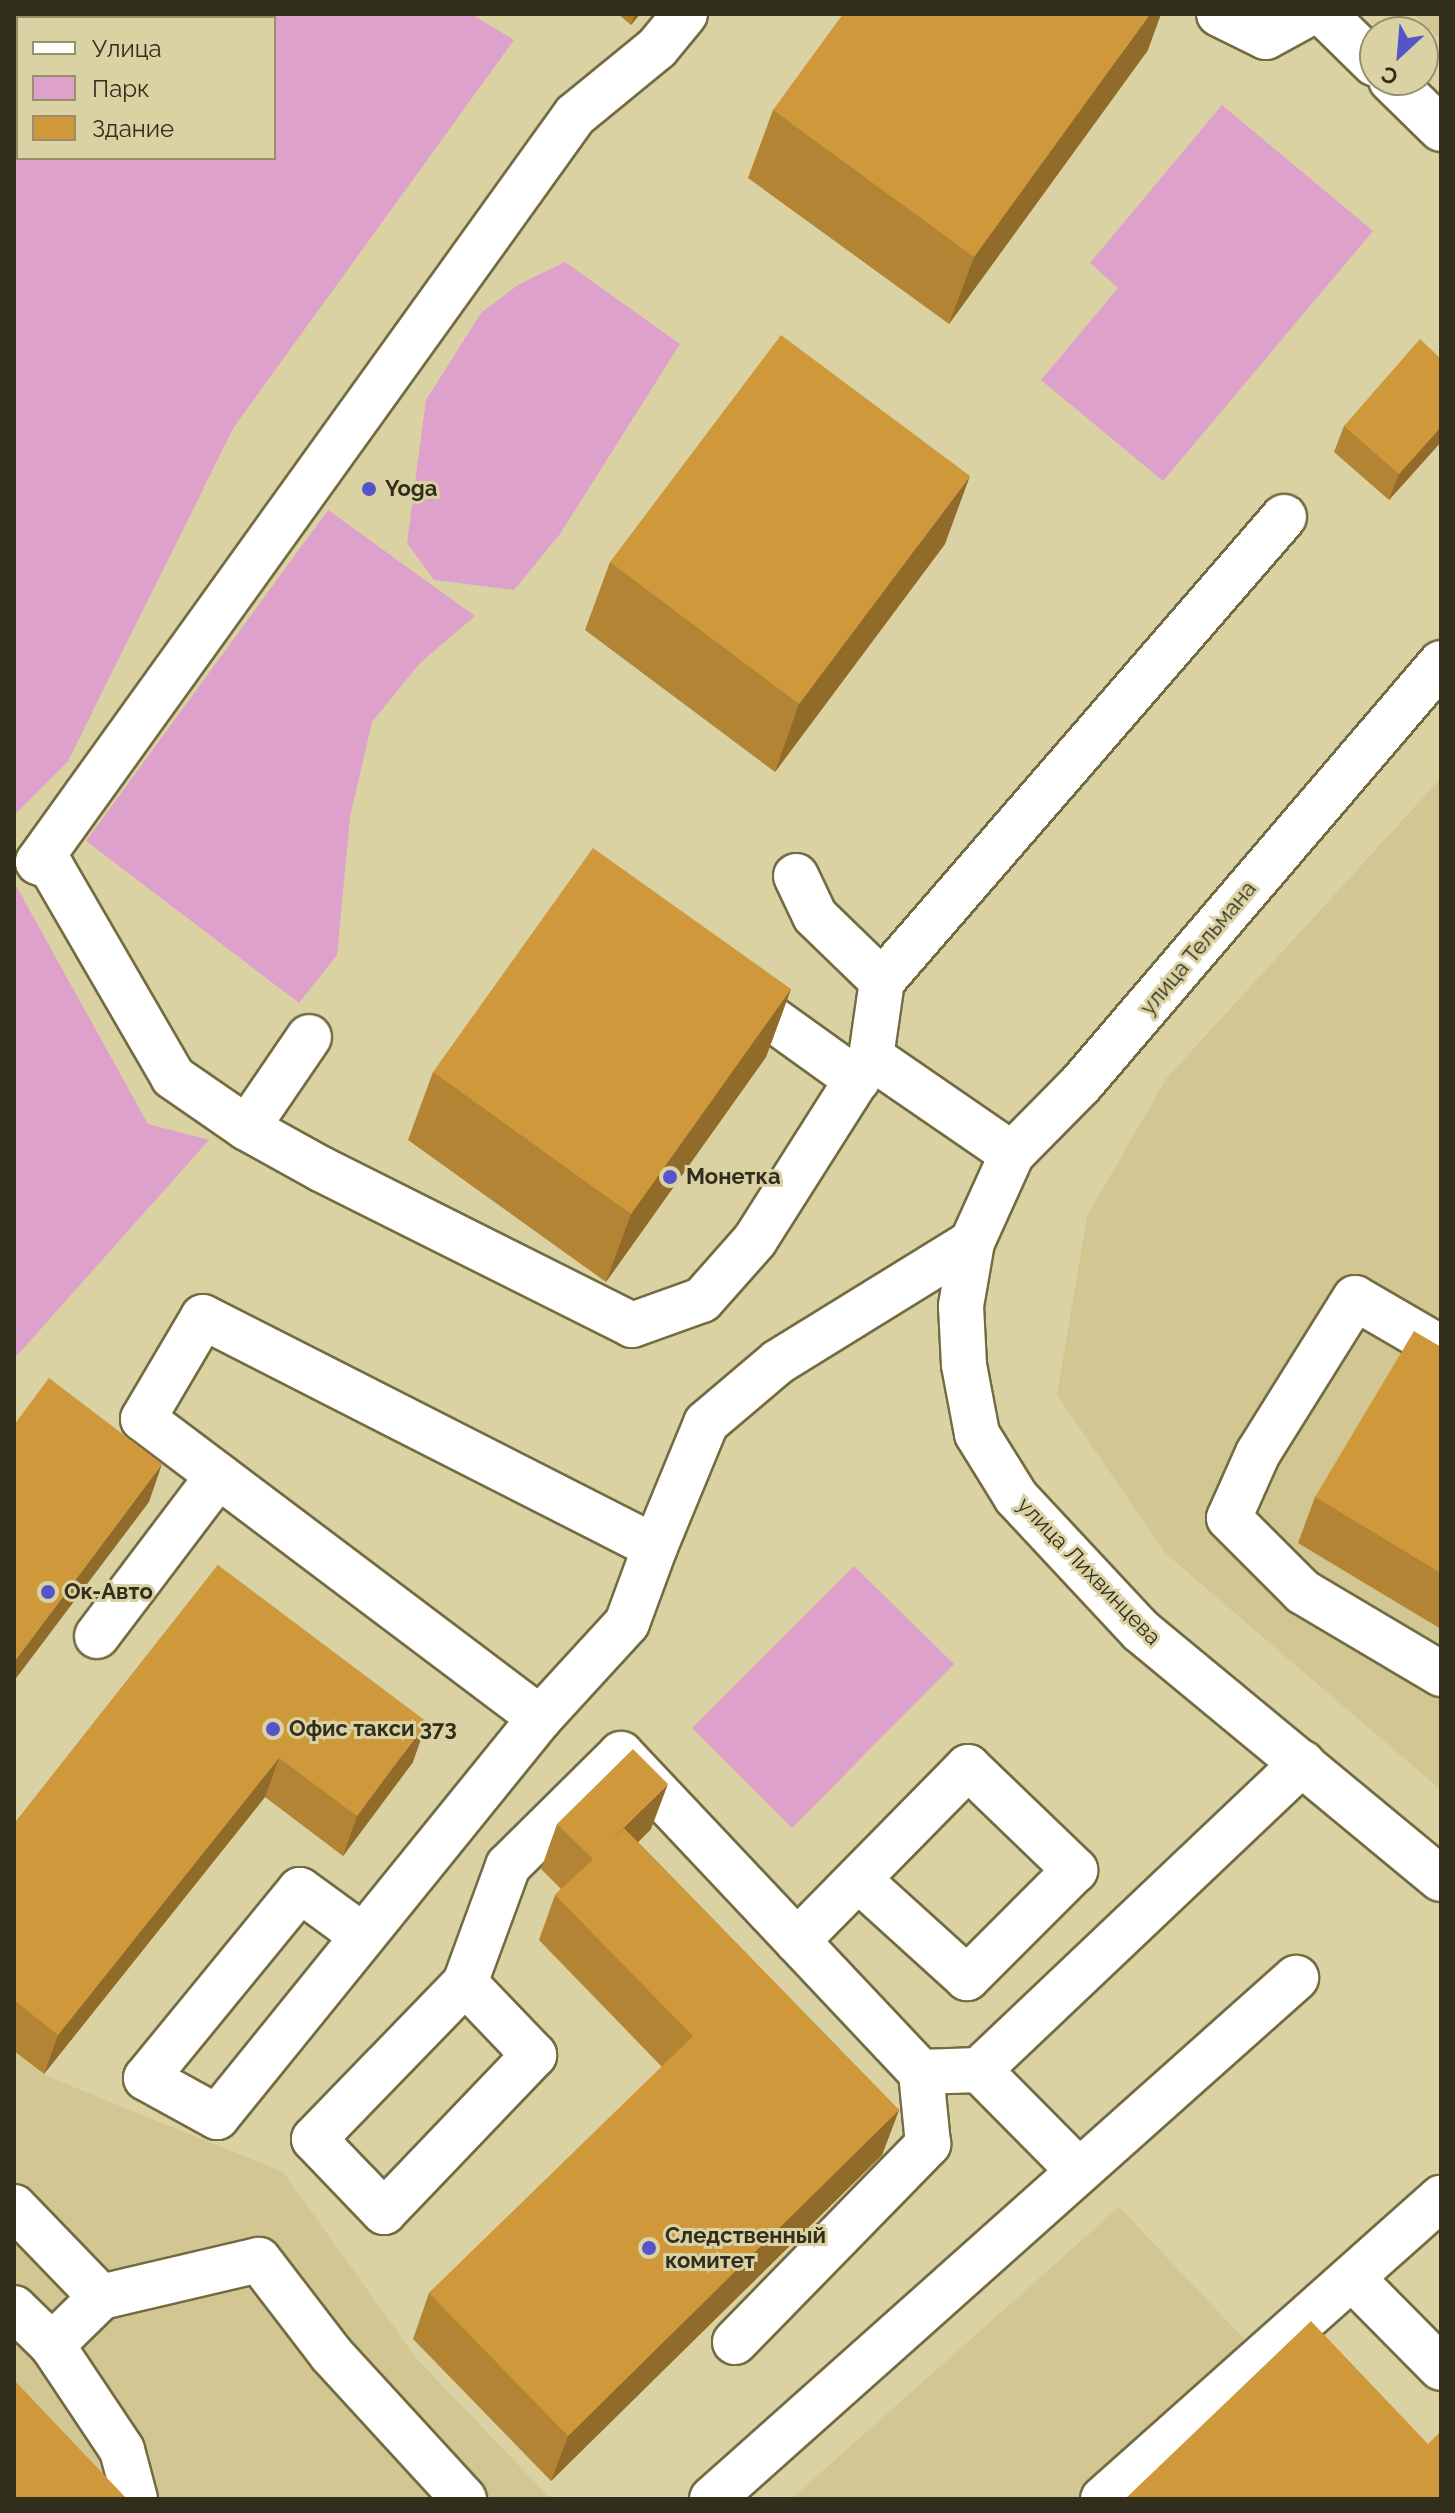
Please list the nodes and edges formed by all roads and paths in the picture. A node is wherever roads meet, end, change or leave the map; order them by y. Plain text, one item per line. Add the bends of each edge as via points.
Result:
1 (685, 14) edge
2 (1219, 14) edge
3 (1308, 14) edge
4 (1324, 14) edge
5 (1359, 48) edge
6 (1407, 96) edge
7 (1441, 129) edge
8 (1284, 517) dead end
9 (1441, 663) edge
10 (796, 876) dead end
11 (700, 967) edge
12 (882, 981) junction
13 (309, 1037) dead end
14 (864, 1068) junction
15 (247, 1128) junction
16 (1012, 1154) junction
17 (972, 1242) junction
18 (1441, 1348) edge
19 (218, 1476) junction
20 (655, 1547) junction
21 (97, 1636) dead end
22 (1441, 1674) edge
23 (540, 1718) junction
24 (1302, 1763) junction
25 (858, 1879) junction
26 (1441, 1879) edge
27 (363, 1936) junction
28 (797, 1941) junction
29 (1296, 1978) dead end
30 (465, 1983) junction
31 (979, 2070) junction
32 (921, 2072) junction
33 (1079, 2171) junction
34 (1441, 2198) edge
35 (14, 2207) edge
36 (1353, 2279) junction
37 (101, 2297) junction
38 (14, 2308) edge
39 (735, 2342) dead end
40 (52, 2345) junction
41 (1441, 2368) edge
42 (135, 2499) edge
43 (464, 2499) edge
44 (712, 2499) edge
45 (1103, 2499) edge

1 - 15 street via 657,48 575,115 113,770 38,862 52,868 173,1077
2 - 3 street via 1266,37
4 - 5 street
6 - 7 street
8 - 12 street
9 - 16 street, улица Тельмана via 1081,1084
10 - 12 street via 815,916
11 - 14 street
12 - 14 street
13 - 15 street
14 - 15 street via 755,1240 702,1300 632,1325 439,1231
14 - 16 street
16 - 17 street, улица Тельмана
17 - 20 street via 778,1362 706,1423
17 - 24 street, улица Лихвинцева via 961,1306 964,1365 977,1434 1016,1497 1141,1631
18 - 22 street via 1355,1298 1258,1453 1229,1518 1303,1592
19 - 20 street via 143,1419 203,1317
19 - 21 street
19 - 23 street
20 - 23 street via 627,1623
23 - 27 street
24 - 26 street, улица Лихвинцева
24 - 31 street
25 - 25 street via 968,1767 1075,1870 967,1978
25 - 28 street
27 - 27 street via 217,2117 146,2078 300,1890
28 - 30 street via 621,1754 508,1866
28 - 32 street
29 - 33 street
30 - 30 street via 314,2139 384,2212 534,2055
31 - 32 street
31 - 33 street
32 - 39 street via 928,2144
33 - 44 street
34 - 36 street
35 - 37 street
36 - 41 street
36 - 45 street
37 - 40 street
37 - 43 street via 259,2260 331,2354
38 - 40 street
40 - 42 street via 122,2450

